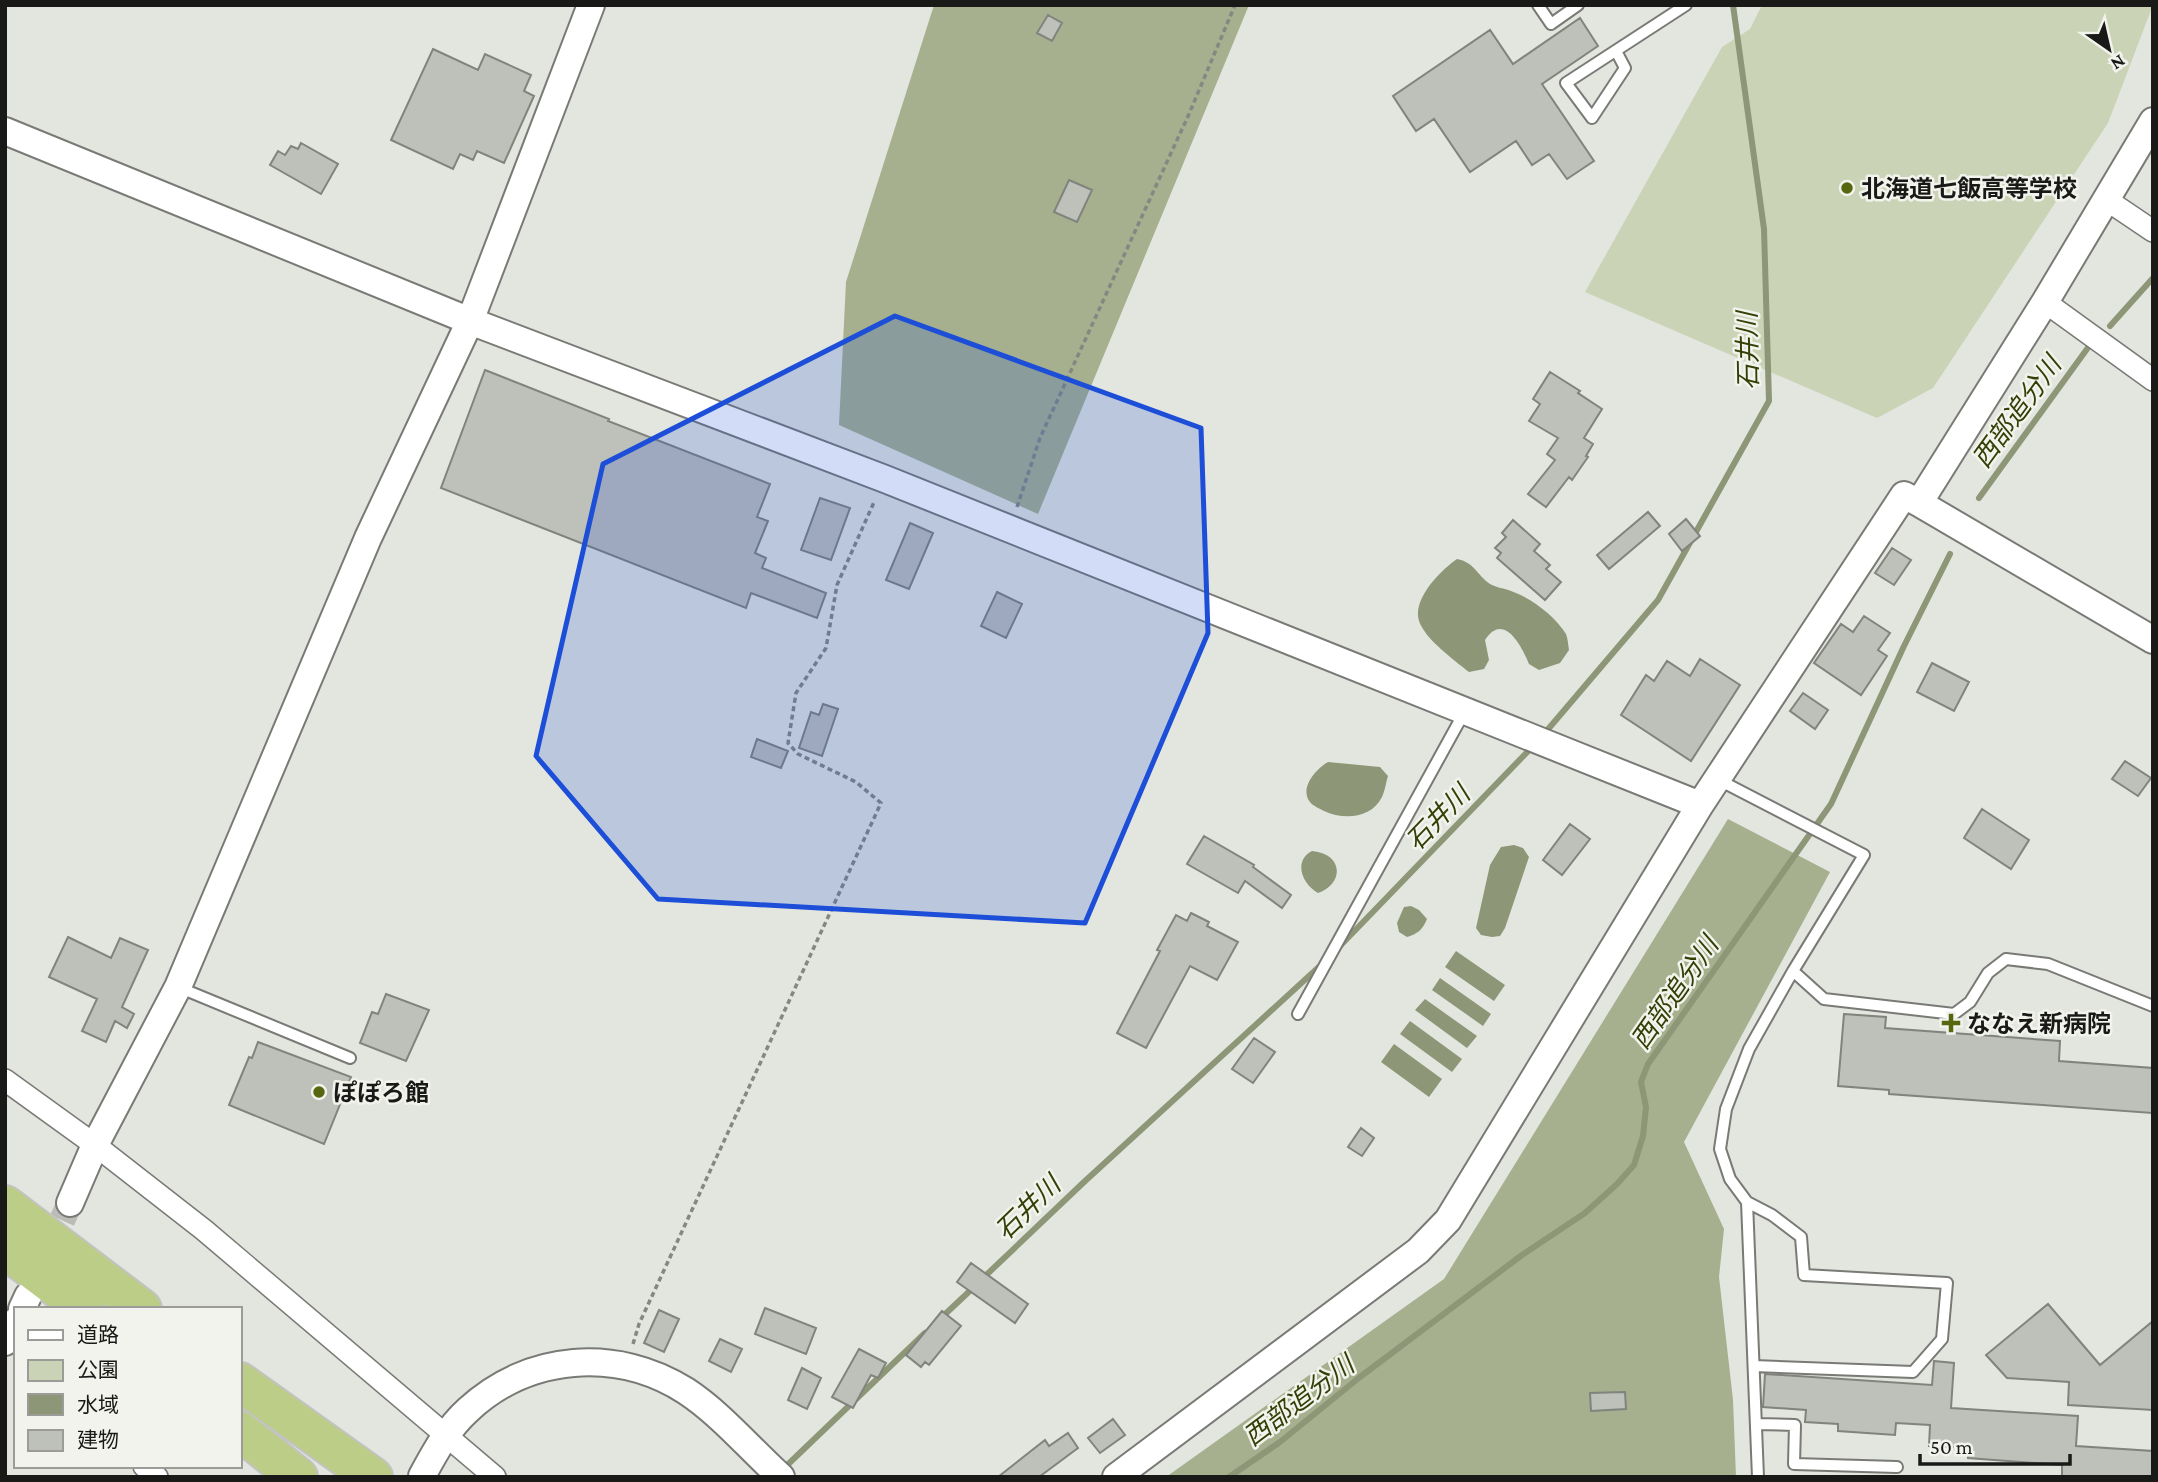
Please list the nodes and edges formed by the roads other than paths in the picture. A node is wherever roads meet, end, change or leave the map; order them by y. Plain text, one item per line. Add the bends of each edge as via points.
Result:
1 (591, 5) edge
2 (1538, 5) edge
3 (1578, 5) edge
4 (1686, 5) edge
5 (1616, 51) junction
6 (2153, 121) edge
7 (5, 131) edge
8 (2107, 200) junction
9 (2153, 231) edge
10 (2045, 302) junction
11 (470, 321) junction
12 (2153, 380) edge
13 (1919, 503) junction
14 (2153, 640) edge
15 (1465, 711) junction
16 (1717, 779) junction
17 (1700, 805) junction
18 (1793, 971) junction
19 (178, 987) junction
20 (2153, 1006) edge
21 (1298, 1014) dead end
22 (350, 1058) dead end
23 (5, 1080) edge
24 (95, 1145) junction
25 (1747, 1202) junction
26 (70, 1203) tunnel mouth
27 (5, 1205) edge
28 (5, 1249) edge
29 (82, 1307) edge
30 (139, 1307) edge
31 (14, 1325) edge
32 (5, 1343) edge
33 (1754, 1366) junction
34 (242, 1384) edge
35 (242, 1385) edge
36 (1756, 1424) junction
37 (242, 1432) edge
38 (445, 1436) junction
39 (1897, 1467) dead end
40 (1855, 1471) edge
41 (422, 1476) edge
42 (298, 1477) edge
43 (355, 1477) edge
44 (373, 1477) edge
45 (495, 1477) edge
46 (781, 1477) edge
47 (1116, 1477) edge
48 (1758, 1477) edge

1 - 11 street
2 - 3 lane via 1551,24
4 - 5 lane
5 - 5 lane via 1625,68 1592,118 1566,83
6 - 8 street
7 - 11 street
8 - 9 street
8 - 10 street
10 - 12 street
10 - 13 street
11 - 15 street via 885,479
11 - 19 street via 368,538
13 - 14 street
13 - 16 street via 1904,495
15 - 17 street
15 - 21 lane
16 - 17 street
16 - 18 lane via 1864,855
17 - 47 street via 1448,1220 1418,1251
18 - 20 lane via 1824,999 1954,1014 2006,959 2048,964
18 - 25 lane via 1749,1049 1726,1109 1720,1149 1730,1179
19 - 22 lane
19 - 24 street
23 - 24 street
24 - 26 street
24 - 38 street via 204,1230
25 - 33 lane
25 - 33 lane via 1801,1237 1804,1275 1947,1283 1942,1339 1913,1371
27 - 30 highway
28 - 29 highway
31 - 32 street
33 - 36 lane
34 - 44 highway
35 - 43 highway
36 - 40 lane via 1795,1425 1794,1464
36 - 48 lane
37 - 42 highway
38 - 41 street
38 - 45 street
38 - 46 street via 468,1410 499,1387 543,1367 579,1362 627,1366 648,1371 687,1392
39 - 40 lane

